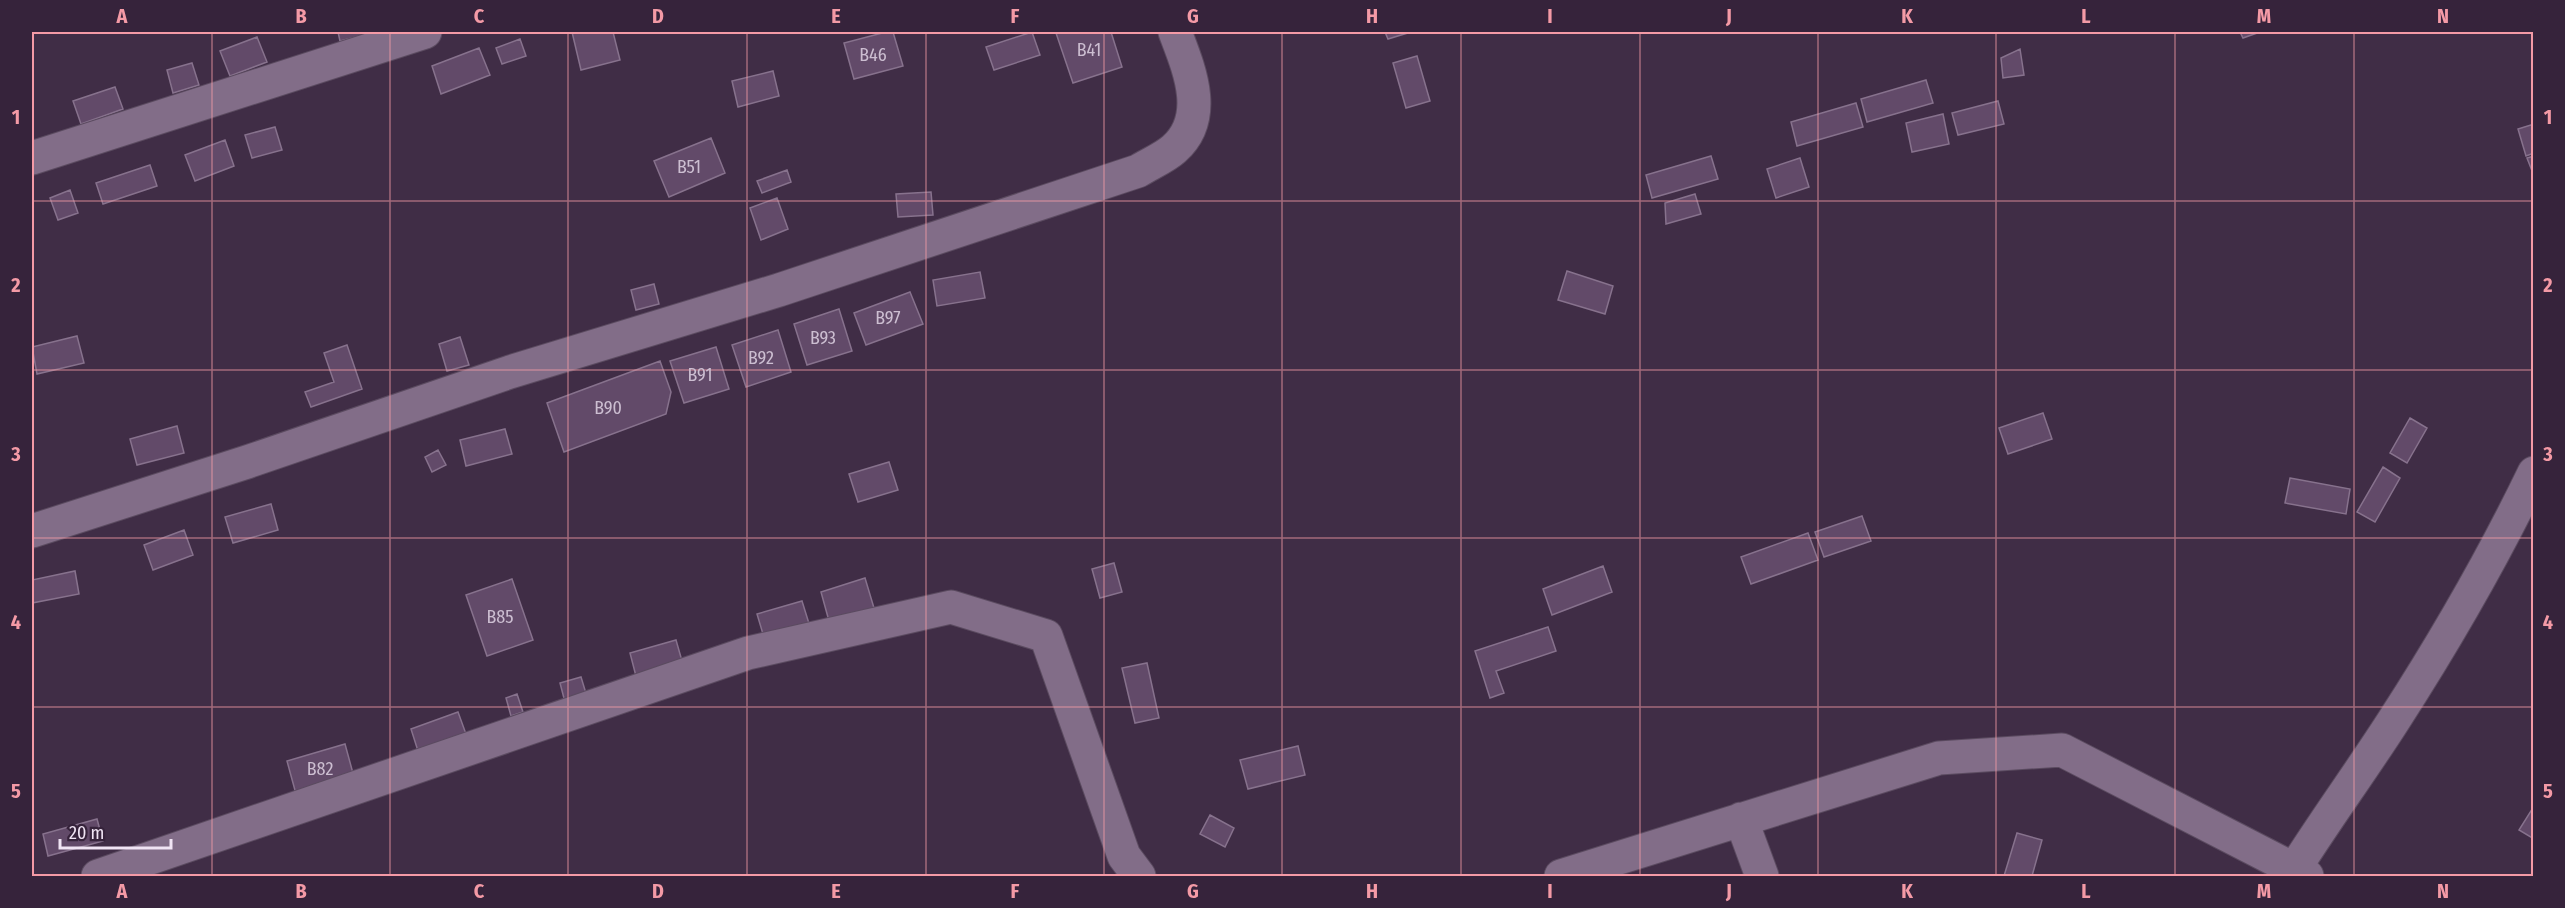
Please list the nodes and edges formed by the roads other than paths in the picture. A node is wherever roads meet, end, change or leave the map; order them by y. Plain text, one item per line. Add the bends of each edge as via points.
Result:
1 (425, 32) edge
2 (1175, 32) edge
3 (32, 158) edge
4 (2534, 473) edge
5 (32, 531) edge
6 (1741, 819) junction
7 (2297, 874) edge
8 (98, 876) edge
9 (1139, 876) edge
10 (1561, 876) edge
11 (1762, 876) edge

1 - 3 street
2 - 5 street via 1189,69 1194,104 1192,125 1174,149 1138,171 779,290 510,372
4 - 7 street via 2395,719
6 - 7 street via 1939,758 2062,750
6 - 10 street
6 - 11 street
8 - 9 street via 748,653 951,607 1046,636 1125,856

